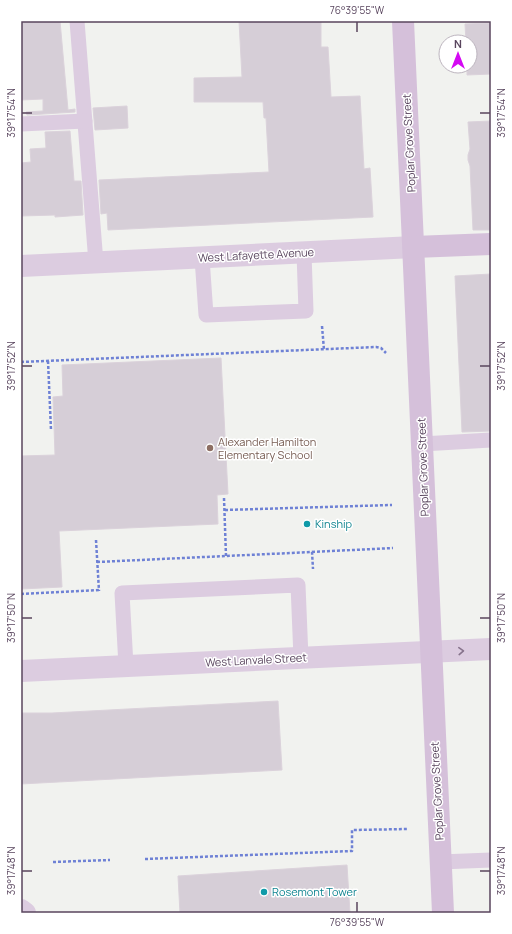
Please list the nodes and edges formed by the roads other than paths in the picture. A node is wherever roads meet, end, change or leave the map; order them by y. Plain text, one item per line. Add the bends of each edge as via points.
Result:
1 (77, 21) edge
2 (403, 21) edge
3 (85, 121) junction
4 (21, 124) edge
5 (491, 244) edge
6 (414, 247) junction
7 (304, 253) junction
8 (202, 258) junction
9 (96, 263) junction
10 (21, 266) edge
11 (491, 440) edge
12 (422, 444) junction
13 (491, 649) edge
14 (431, 652) junction
15 (302, 658) junction
16 (126, 666) junction
17 (21, 671) edge
18 (491, 860) edge
19 (440, 862) junction
20 (21, 910) edge
21 (26, 913) edge
22 (443, 913) edge

1 - 3 lane
2 - 6 main road, Poplar Grove Street
3 - 4 lane
3 - 9 lane
5 - 6 main road, West Lafayette Avenue
6 - 7 street, West Lafayette Avenue
6 - 12 main road, Poplar Grove Street
7 - 8 street, West Lafayette Avenue
7 - 8 lane via 306,310 298,311 206,315
8 - 9 street, West Lafayette Avenue
9 - 10 street, West Lafayette Avenue
11 - 12 lane
12 - 14 main road, Poplar Grove Street
14 -> 13 street, West Lanvale Street
14 - 15 street, West Lanvale Street
14 - 19 main road, Poplar Grove Street
15 - 16 street, West Lanvale Street
15 - 16 lane via 298,585 122,593
16 - 17 street, West Lanvale Street
18 - 19 lane
19 - 22 main road, Poplar Grove Street
20 - 21 street

